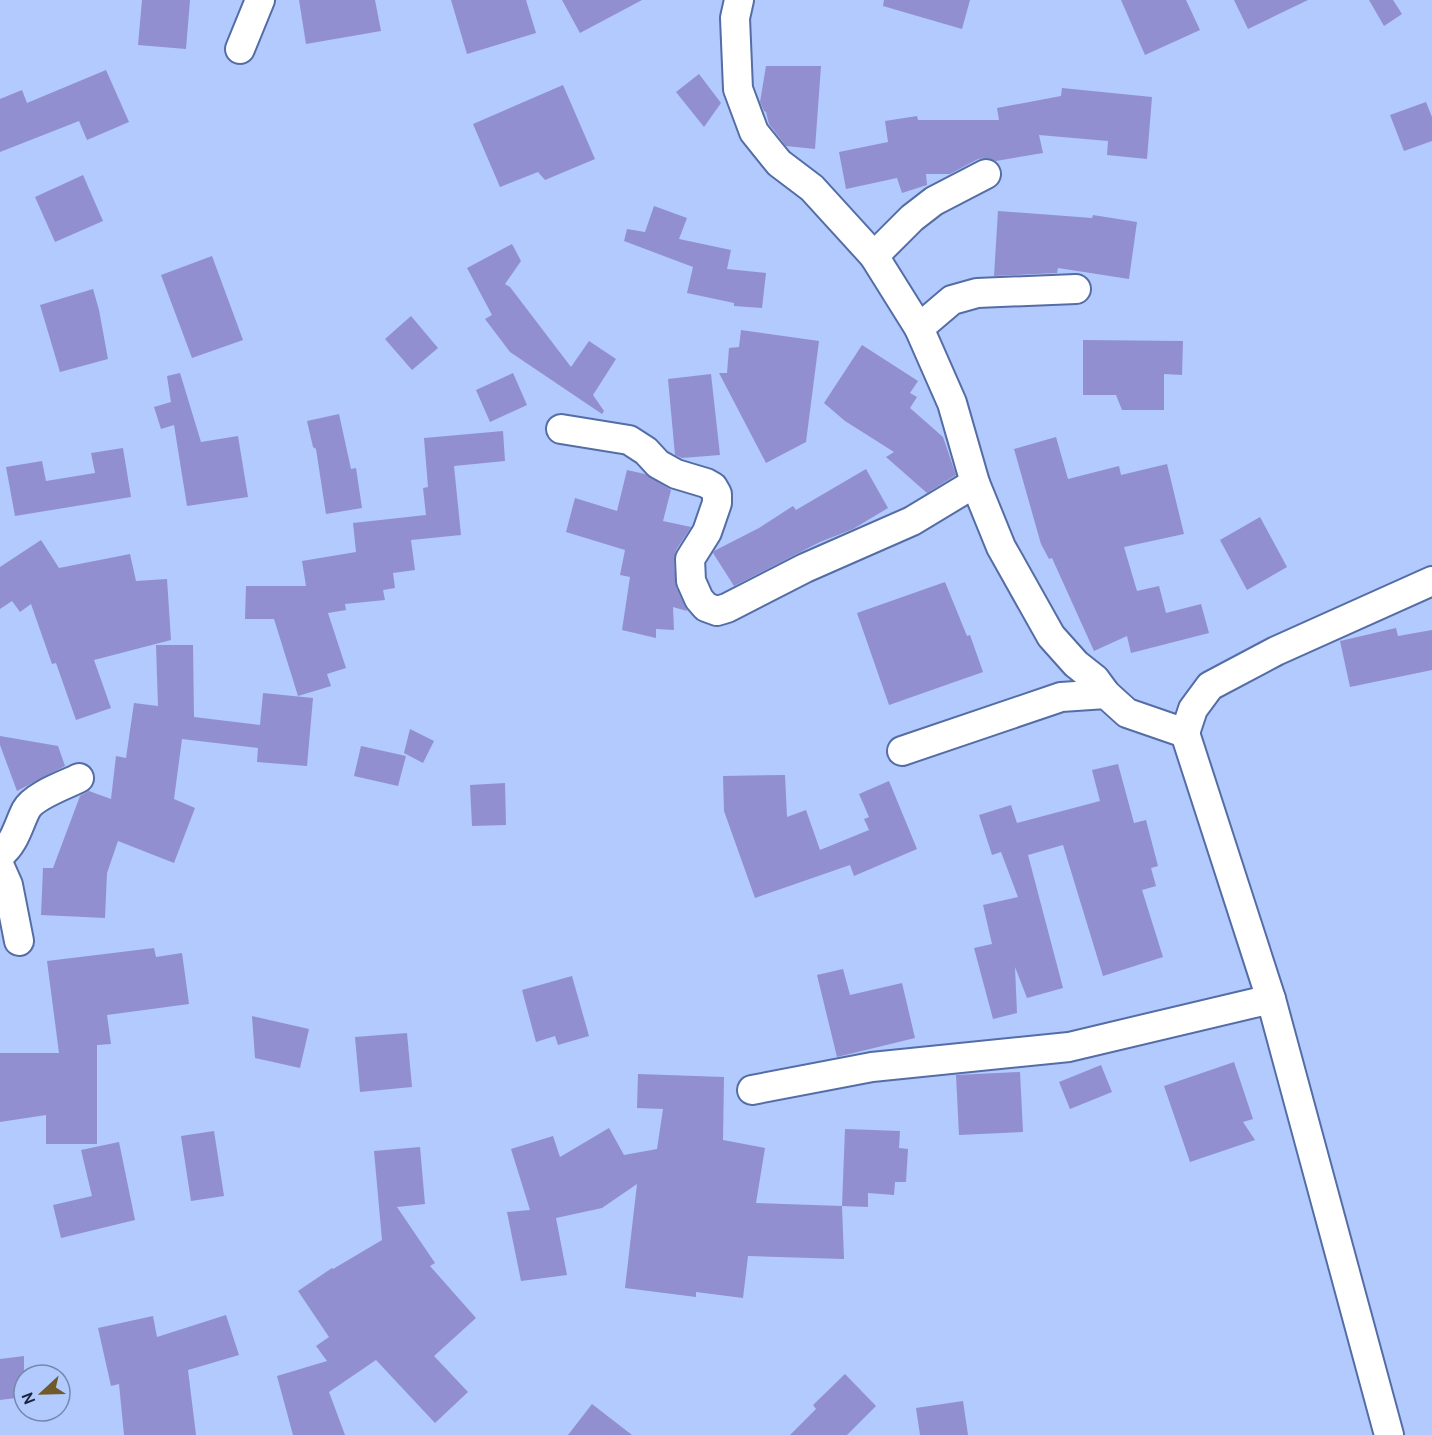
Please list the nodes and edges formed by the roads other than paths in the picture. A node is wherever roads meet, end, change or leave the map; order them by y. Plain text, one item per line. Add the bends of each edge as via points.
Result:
1 (260, 0) edge
2 (739, 0) edge
3 (240, 49) dead end
4 (986, 174) dead end
5 (874, 256) junction
6 (1076, 289) dead end
7 (919, 328) junction
8 (561, 429) dead end
9 (975, 483) junction
10 (1432, 581) edge
11 (1106, 694) junction
12 (1185, 734) junction
13 (902, 752) dead end
14 (79, 778) dead end
15 (0, 855) edge
16 (0, 867) edge
17 (19, 940) dead end
18 (1271, 999) junction
19 (752, 1090) dead end
20 (1389, 1435) edge

1 - 3 street
2 - 5 street via 735,18 738,89 754,132
4 - 5 street via 934,201
5 - 7 street
6 - 7 street via 977,293 952,300
7 - 9 street via 952,403
8 - 9 street via 629,440 658,464 713,487 717,494 713,516 690,559 691,581 699,599 717,611 912,521
9 - 11 street via 1001,548 1051,636
10 - 12 street via 1276,651 1210,686 1193,709
11 - 12 street via 1126,712
11 - 13 street via 1061,697
12 - 18 street
14 - 15 street via 27,807 18,831
16 - 17 street via 8,885
18 - 19 street via 1069,1047 872,1067
18 - 20 street

